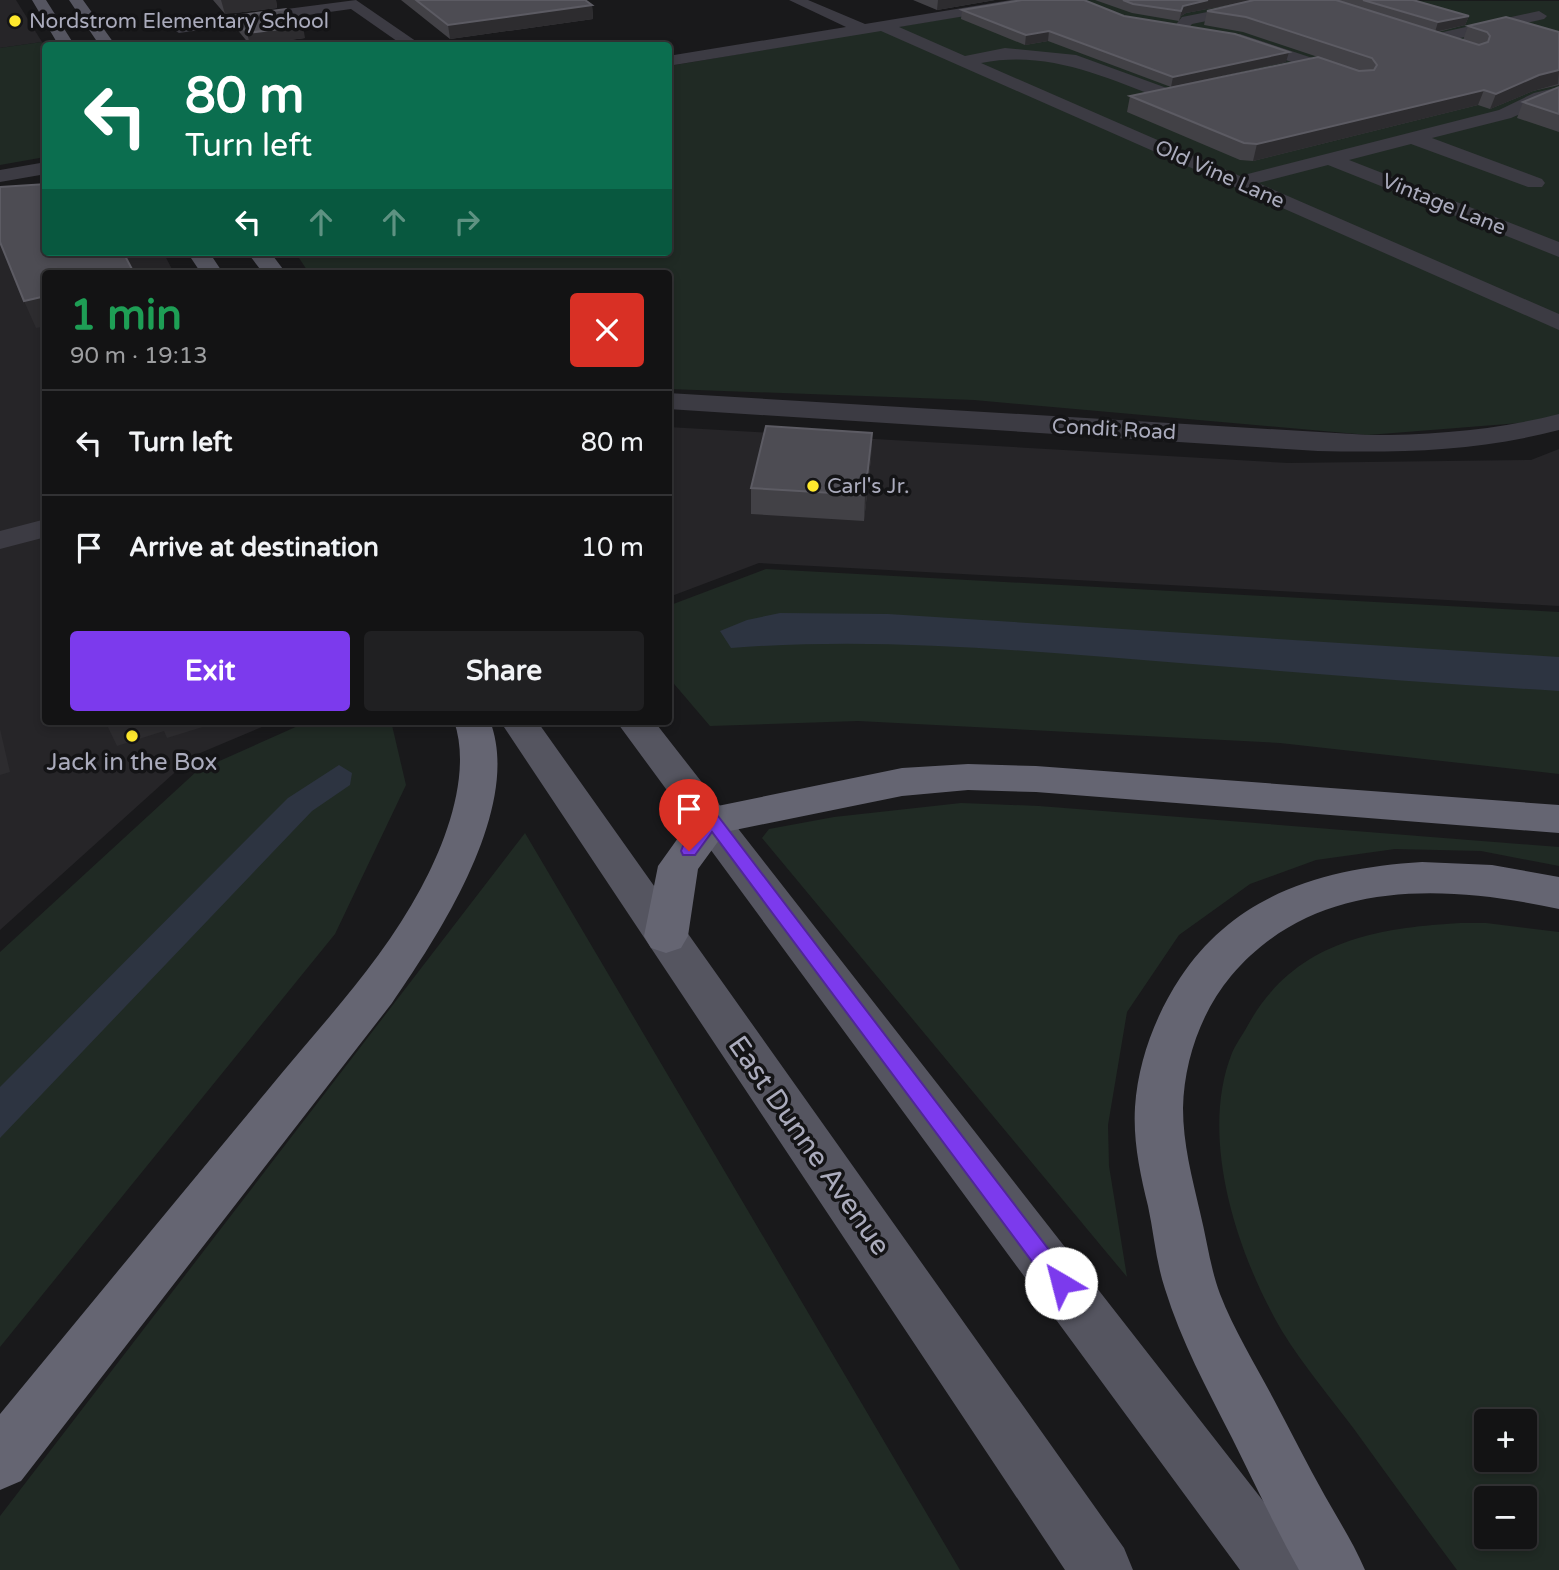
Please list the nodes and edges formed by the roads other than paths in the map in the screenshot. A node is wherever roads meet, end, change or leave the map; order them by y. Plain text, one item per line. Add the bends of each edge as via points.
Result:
1 (39, 0) edge
2 (76, 0) edge
3 (796, 0) edge
4 (1038, 0) edge
5 (1291, 0) edge
6 (1504, 6) dead end
7 (1539, 16) junction
8 (1559, 21) edge
9 (881, 25) junction
10 (1161, 26) edge
11 (179, 28) dead end
12 (861, 28) junction
13 (1181, 28) junction
14 (65, 42) edge
15 (105, 42) edge
16 (409, 42) edge
17 (1465, 49) edge
18 (672, 60) edge
19 (964, 61) junction
20 (1315, 64) junction
21 (1275, 73) edge
22 (1361, 80) edge
23 (1559, 92) edge
24 (1538, 98) junction
25 (1142, 101) edge
26 (1559, 105) edge
27 (1116, 107) dead end
28 (1084, 114) junction
29 (1413, 138) junction
30 (1330, 159) junction
31 (42, 170) edge
32 (0, 176) edge
33 (1239, 182) junction
34 (1535, 183) dead end
35 (1559, 250) edge
36 (261, 256) edge
37 (273, 270) edge
38 (1559, 323) edge
39 (672, 401) edge
40 (1559, 422) edge
41 (42, 529) edge
42 (0, 540) edge
43 (473, 725) edge
44 (520, 725) edge
45 (637, 725) edge
46 (1559, 819) edge
47 (712, 820) junction
48 (1559, 893) edge
49 (666, 936) junction
50 (0, 1460) edge
51 (1102, 1570) edge
52 (1278, 1570) edge
53 (1334, 1570) edge

1 - 14 main road
2 - 15 main road
3 - 12 street
4 - 9 street
5 - 13 street via 1188,20
6 - 7 street
7 - 8 street
7 - 17 street via 1427,37
9 - 12 street
9 - 19 street, Old Vine Lane
10 - 13 street
11 - 16 street via 354,4
12 - 18 street
13 - 20 street via 1218,33
19 - 25 street via 1006,53 1076,60 1175,94
19 - 28 street, Old Vine Lane
20 - 21 street
20 - 22 street
23 - 24 street, Vintage Lane
24 - 26 street
24 - 29 street, Vintage Lane via 1505,114
27 - 28 street
28 - 33 street, Old Vine Lane
29 - 30 street, Vintage Lane
29 - 34 street
30 - 33 street, Vintage Lane
30 - 35 street, Vintage Lane
31 - 32 street
33 - 38 street, Old Vine Lane
36 - 37 main road
39 - 40 street, Condit Road via 1400,443 1462,440
41 - 42 street
43 - 50 highway via 480,771 466,832 453,870 421,928
44 - 49 main road, East Dunne Avenue
45 - 47 main road
46 - 47 highway via 968,777 902,782
47 - 49 highway via 678,866
47 - 52 main road
48 - 53 highway via 1503,883 1428,879 1365,882 1320,893 1244,932 1188,1000 1171,1045 1162,1087 1160,1141 1186,1272 1217,1350
49 - 51 main road, East Dunne Avenue

